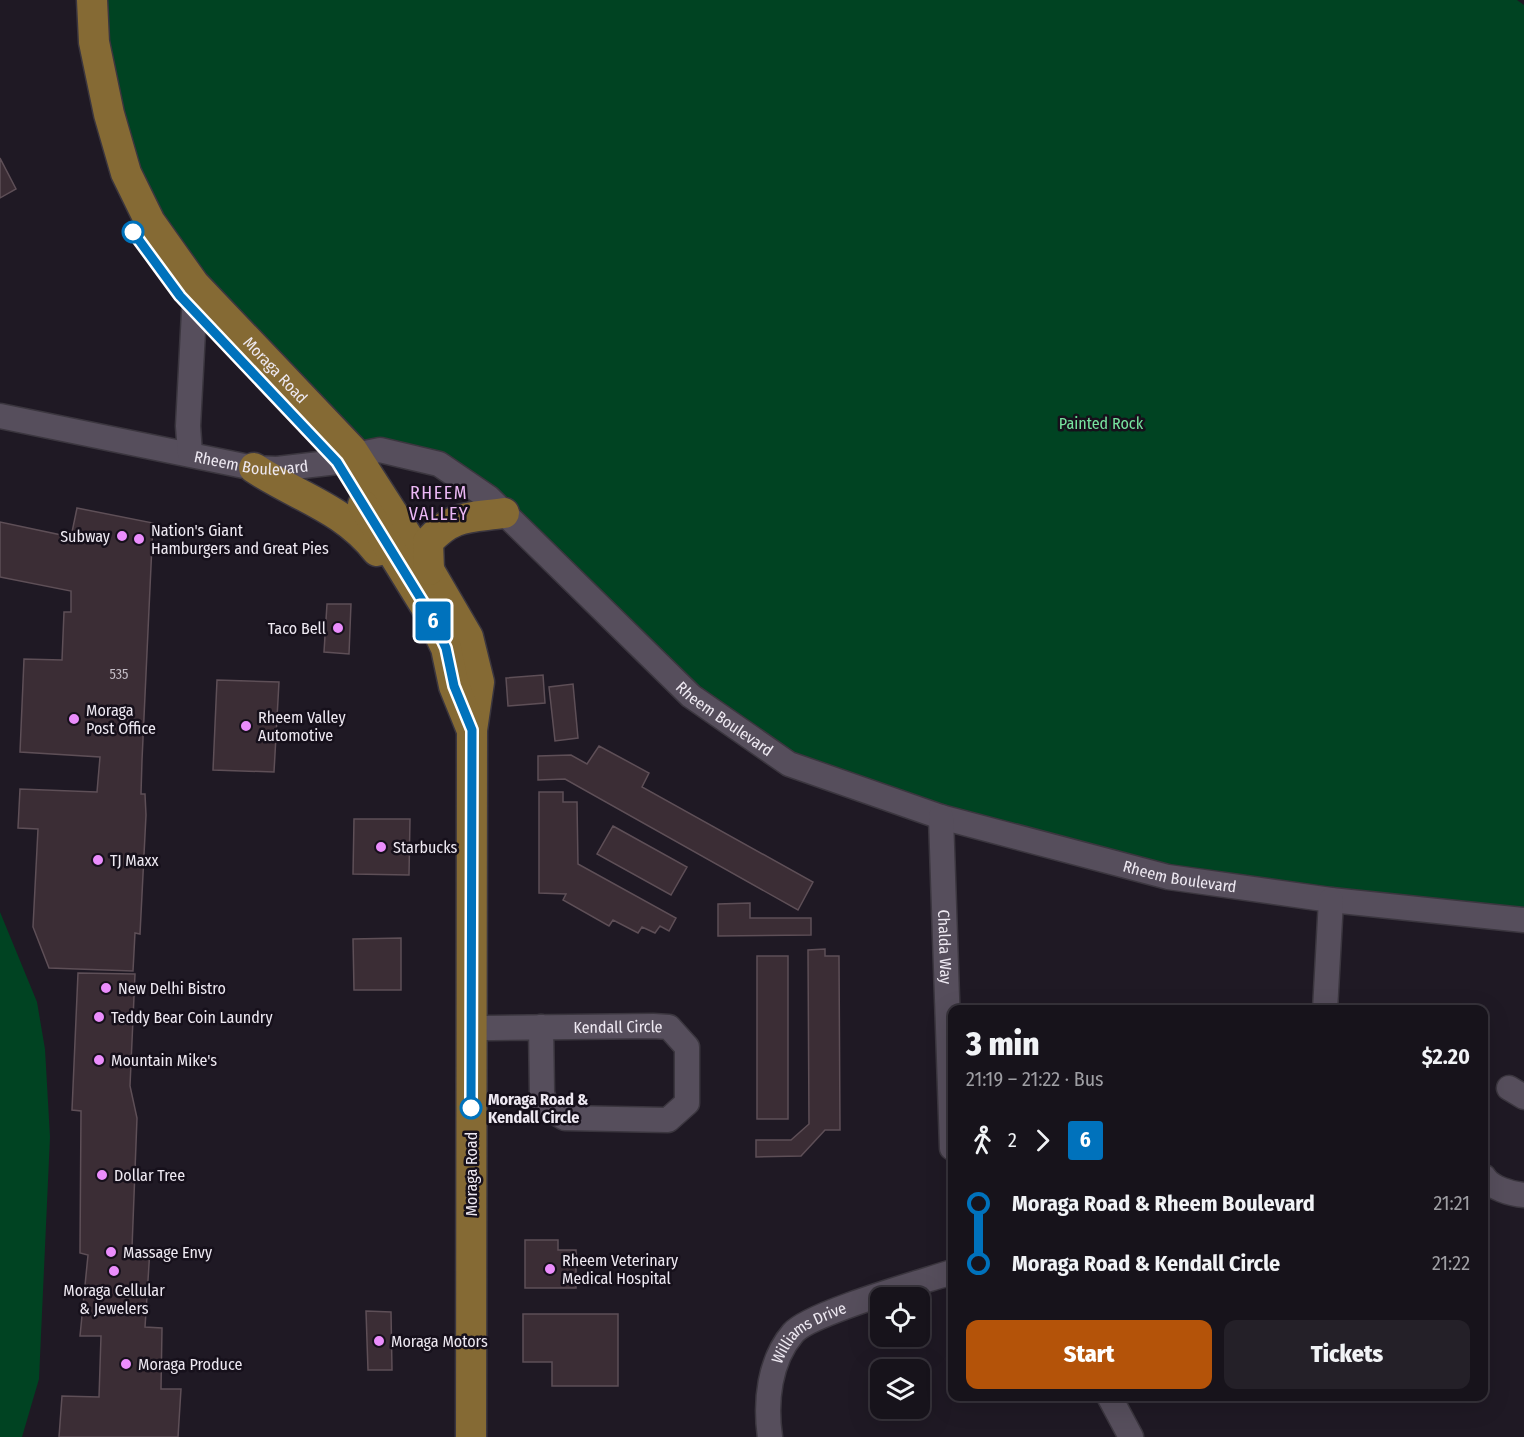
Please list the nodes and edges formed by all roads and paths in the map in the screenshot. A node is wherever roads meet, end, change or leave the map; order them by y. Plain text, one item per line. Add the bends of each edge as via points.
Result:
1 (75, 0) edge
2 (92, 0) edge
3 (194, 312) junction
4 (0, 416) edge
5 (190, 454) junction
6 (346, 458) junction
7 (254, 468) junction
8 (504, 513) junction
9 (418, 573) junction
10 (941, 817) junction
11 (1331, 900) junction
12 (1524, 920) edge
13 (1325, 1005) edge
14 (541, 1027) junction
15 (471, 1028) junction
16 (948, 1028) edge
17 (1488, 1182) edge
18 (1524, 1195) edge
19 (948, 1273) edge
20 (1112, 1401) edge
21 (471, 1437) edge
22 (770, 1437) edge
23 (1131, 1437) edge

1 - 3 main road, Moraga Road via 75,44 90,119 108,180 133,232
2 - 6 main road, Moraga Road via 94,42 109,114 126,173 150,222 194,284
3 - 5 street
3 - 6 main road, Moraga Road
4 - 5 street, Rheem Boulevard
5 - 7 street, Rheem Boulevard
6 - 7 street, Rheem Boulevard via 278,470
6 - 8 street, Rheem Boulevard via 380,450 439,464
6 - 9 main road, Moraga Road
7 - 9 main road via 304,494 360,530 377,552
8 - 9 main road via 461,518 441,526 428,542
8 - 10 street, Rheem Boulevard via 701,702 789,764
9 - 15 main road, Moraga Road via 468,637 478,682 472,730
10 - 11 street, Rheem Boulevard via 1168,877
10 - 16 street, Chalda Way
11 - 12 street, Rheem Boulevard
11 - 13 street
14 - 14 street, Kendall Circle via 542,1093 546,1107 565,1118 668,1120 687,1102 687,1047 669,1027
14 - 15 street, Kendall Circle
15 - 21 main road, Moraga Road
17 - 18 street
19 - 22 street, Williams Drive via 843,1308 795,1330 776,1358 766,1413
20 - 23 street

